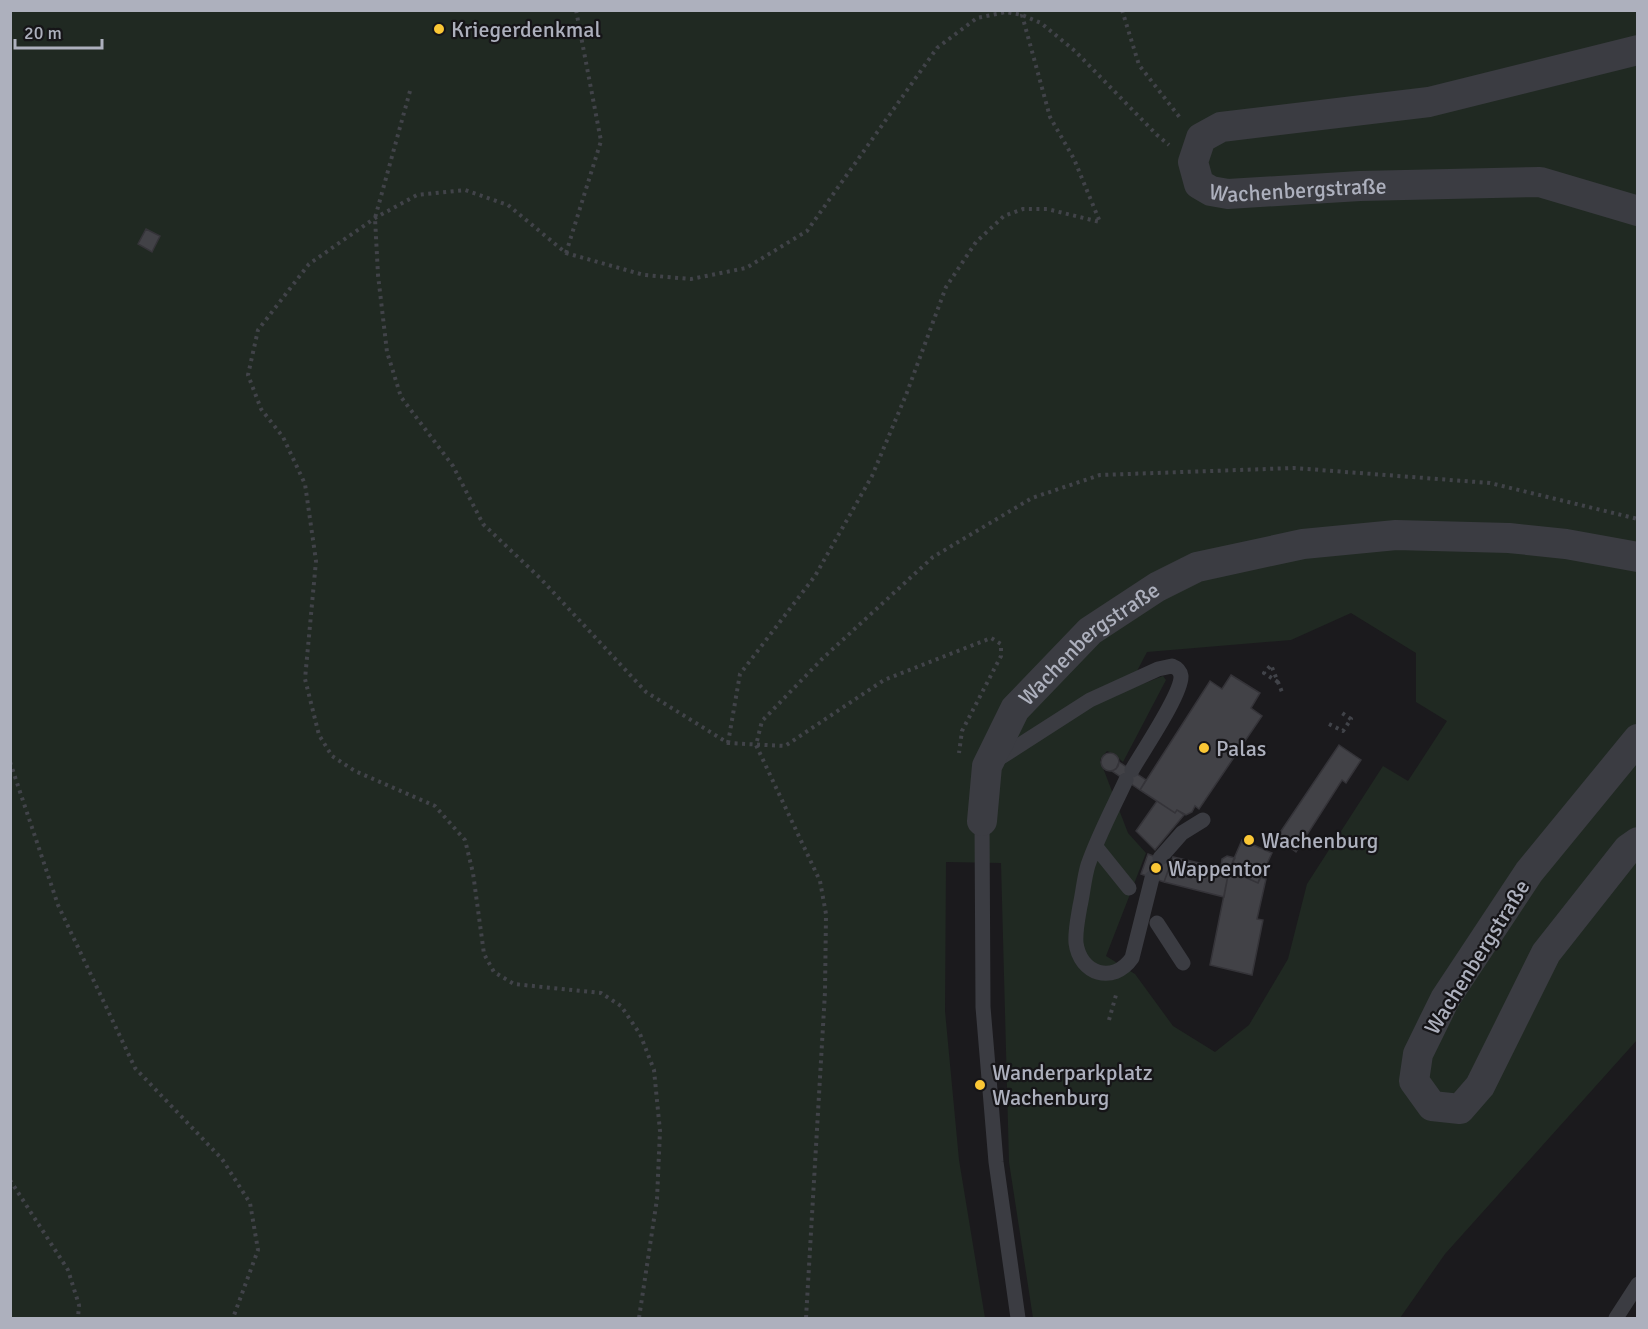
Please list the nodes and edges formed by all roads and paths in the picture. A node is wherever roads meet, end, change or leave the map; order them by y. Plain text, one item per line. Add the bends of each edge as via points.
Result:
1 (576, 10) edge
2 (1122, 10) edge
3 (1023, 13) edge
4 (1638, 50) edge
5 (410, 91) dead end
6 (1197, 150) junction
7 (1638, 211) edge
8 (375, 218) junction
9 (566, 253) junction
10 (1638, 519) edge
11 (1638, 557) edge
12 (1278, 682) dead end
13 (1282, 692) dead end
14 (1342, 713) dead end
15 (1329, 724) dead end
16 (1638, 739) edge
17 (728, 743) junction
18 (756, 745) junction
19 (958, 754) dead end
20 (10, 762) edge
21 (987, 766) junction
22 (1203, 820) dead end
23 (982, 821) joint
24 (1638, 842) edge
25 (1096, 847) junction
26 (1160, 858) dead end
27 (1152, 878) dead end
28 (1129, 888) dead end
29 (1157, 923) dead end
30 (1183, 963) dead end
31 (1116, 992) dead end
32 (1108, 1020) dead end
33 (10, 1180) edge
34 (1638, 1284) edge
35 (78, 1318) edge
36 (233, 1318) edge
37 (639, 1318) edge
38 (806, 1318) edge
39 (1018, 1318) edge
40 (1616, 1318) edge

1 - 9 path via 601,141
2 - 6 path via 1139,65
3 - 6 path via 1075,51 1157,135
3 - 9 path via 977,18 938,48 807,231 746,268 692,279 644,275
3 - 17 path via 1050,117 1074,159 1100,222 1047,209 1023,209 1004,216 976,242 945,287 872,476 815,576 740,674
4 - 6 street via 1429,102 1221,127
5 - 8 path
6 - 7 street, Wachenbergstraße via 1199,184 1228,194 1540,182
8 - 9 path via 417,195 465,190 508,205
8 - 17 path via 387,352 401,397 453,466 483,524 540,578 646,692
8 - 37 path via 309,264 258,330 248,375 261,410 283,437 306,484 316,561 305,679 319,735 332,756 355,771 435,806 465,840 484,954 494,972 514,984 601,993 621,1006 640,1034 654,1070 660,1131 657,1199
10 - 18 path via 1490,483 1294,468 1100,475 1032,498 933,557 823,658 762,721
11 - 21 street, Wachenbergstraße via 1509,538 1395,536 1303,544 1197,567 1157,587 1089,631 1015,709
12 - 13 path
14 - 15 path via 1352,719 1343,731
16 - 24 street, Wachenbergstraße via 1529,872 1445,999 1418,1054 1414,1081 1432,1106 1460,1108 1480,1086 1546,954 1628,849
17 - 18 path
18 - 19 path via 785,746 884,680 991,638 1001,644 1000,656 962,731
18 - 38 path via 820,881 826,914
20 - 36 path via 58,905 135,1068 222,1159 250,1203 258,1250
21 - 23 street, Wachenbergstraße
21 - 25 lane via 1090,700 1158,669 1178,669 1179,686 1129,775
22 - 26 lane via 1182,833
23 - 39 lane via 983,1006 996,1162
25 - 27 lane via 1088,866 1076,933 1076,946 1092,970 1119,972 1132,958
25 - 28 lane
29 - 30 lane
31 - 32 path
33 - 35 path via 68,1270 79,1305
34 - 40 lane

